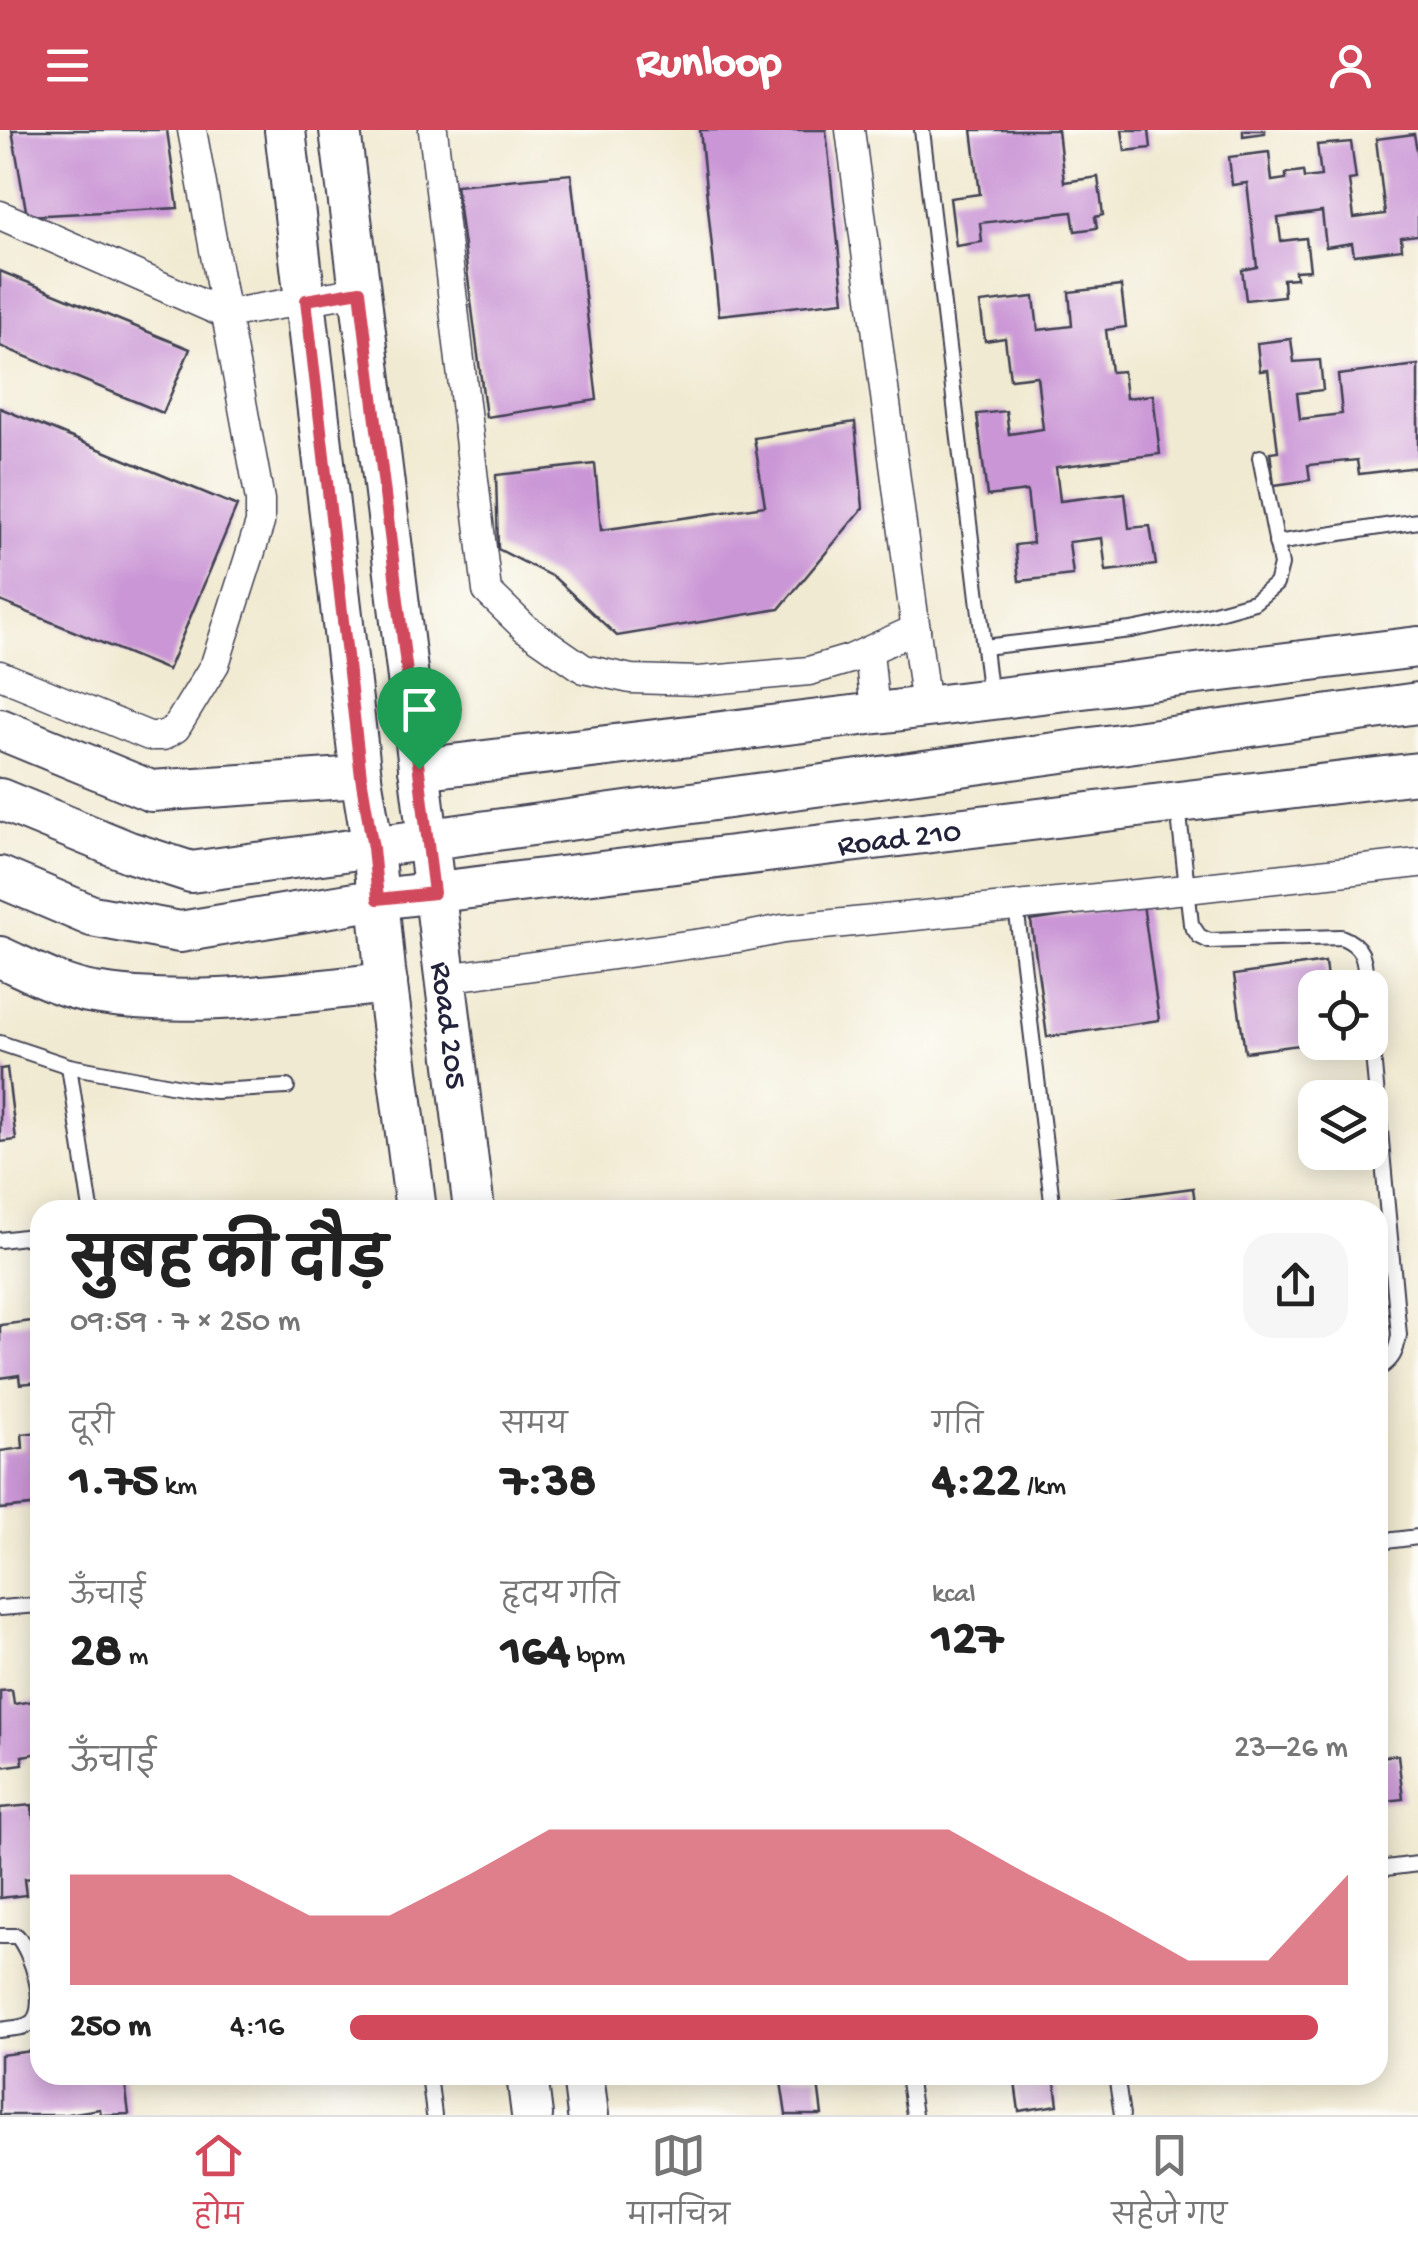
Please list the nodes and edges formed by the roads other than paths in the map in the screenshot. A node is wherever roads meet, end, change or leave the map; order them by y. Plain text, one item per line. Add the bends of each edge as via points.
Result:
1 (192, 130) edge
2 (286, 130) edge
3 (340, 130) edge
4 (432, 130) edge
5 (850, 130) edge
6 (922, 130) edge
7 (0, 215) edge
8 (360, 291) junction
9 (306, 300) junction
10 (225, 314) junction
11 (1260, 456) dead end
12 (1418, 521) edge
13 (1276, 542) junction
14 (916, 629) junction
15 (1418, 646) edge
16 (984, 647) junction
17 (869, 651) junction
18 (0, 676) edge
19 (990, 699) junction
20 (1418, 703) edge
21 (926, 707) junction
22 (875, 713) junction
23 (0, 729) edge
24 (419, 769) junction
25 (1418, 774) edge
26 (361, 777) junction
27 (0, 798) edge
28 (1178, 802) junction
29 (428, 840) junction
30 (373, 848) junction
31 (1418, 863) edge
32 (0, 876) edge
33 (1186, 889) junction
34 (434, 893) junction
35 (378, 899) junction
36 (1016, 906) junction
37 (0, 957) edge
38 (1365, 970) edge
39 (445, 978) junction
40 (387, 983) junction
41 (0, 1043) edge
42 (1374, 1060) edge
43 (70, 1066) junction
44 (287, 1087) dead end
45 (90, 1200) edge
46 (415, 1200) edge
47 (473, 1200) edge
48 (1052, 1200) edge
49 (1387, 1200) edge
50 (1388, 1216) edge
51 (30, 1236) edge
52 (0, 1240) edge
53 (1388, 1363) edge
54 (1418, 1537) edge
55 (1388, 1541) edge
56 (30, 1606) edge
57 (0, 1608) edge
58 (1418, 1864) edge
59 (1388, 1868) edge
60 (0, 1936) edge
61 (30, 1956) edge
62 (30, 2025) edge
63 (0, 2030) edge
64 (430, 2085) edge
65 (528, 2085) edge
66 (584, 2085) edge
67 (910, 2085) edge
68 (1118, 2085) edge
69 (434, 2115) edge
70 (532, 2115) edge
71 (588, 2115) edge
72 (914, 2115) edge
73 (1122, 2115) edge

1 - 10 street
2 - 9 main road, Road 205
3 - 8 main road, Road 205
4 - 17 street via 487,591 525,628 584,669 631,678 810,671
5 - 14 street
6 - 16 lane
7 - 10 street
8 - 9 street
8 - 24 main road, Road 205
9 - 10 street
9 - 26 main road, Road 205
10 - 18 street via 260,523 215,664 176,728 149,736
11 - 13 lane
12 - 13 lane
13 - 16 lane via 1276,584 1254,602 1131,630
14 - 17 street
14 - 21 street
15 - 19 main road
16 - 19 lane
17 - 22 street
19 - 21 main road
20 - 29 main road, Road 210
21 - 22 main road
22 - 24 main road
23 - 26 main road via 152,792
24 - 29 main road, Road 205
25 - 28 main road, Road 210
26 - 30 main road, Road 205
27 - 30 main road, Road 210 via 191,872
28 - 33 lane
28 - 34 main road, Road 210
29 - 30 main road, Road 210
29 - 34 main road, Road 205
30 - 35 main road, Road 205
31 - 33 street
32 - 35 main road, Road 210 via 92,916 180,932
33 - 36 street
33 - 38 lane via 1191,924 1209,941 1341,937 1355,942
34 - 35 main road, Road 210
34 - 39 main road, Road 205
35 - 40 main road, Road 205
36 - 39 street via 783,930
36 - 48 lane
37 - 40 main road via 91,993 152,998 208,1000
39 - 47 main road, Road 205
40 - 46 main road, Road 205
41 - 43 lane
42 - 49 lane
43 - 44 lane via 192,1089
43 - 45 lane
50 - 53 lane via 1399,1334
51 - 52 lane
54 - 55 lane
56 - 57 lane
58 - 59 lane
60 - 61 lane via 18,1936
62 - 63 lane
64 - 69 lane
65 - 70 main road
66 - 71 main road
67 - 72 lane
68 - 73 lane

